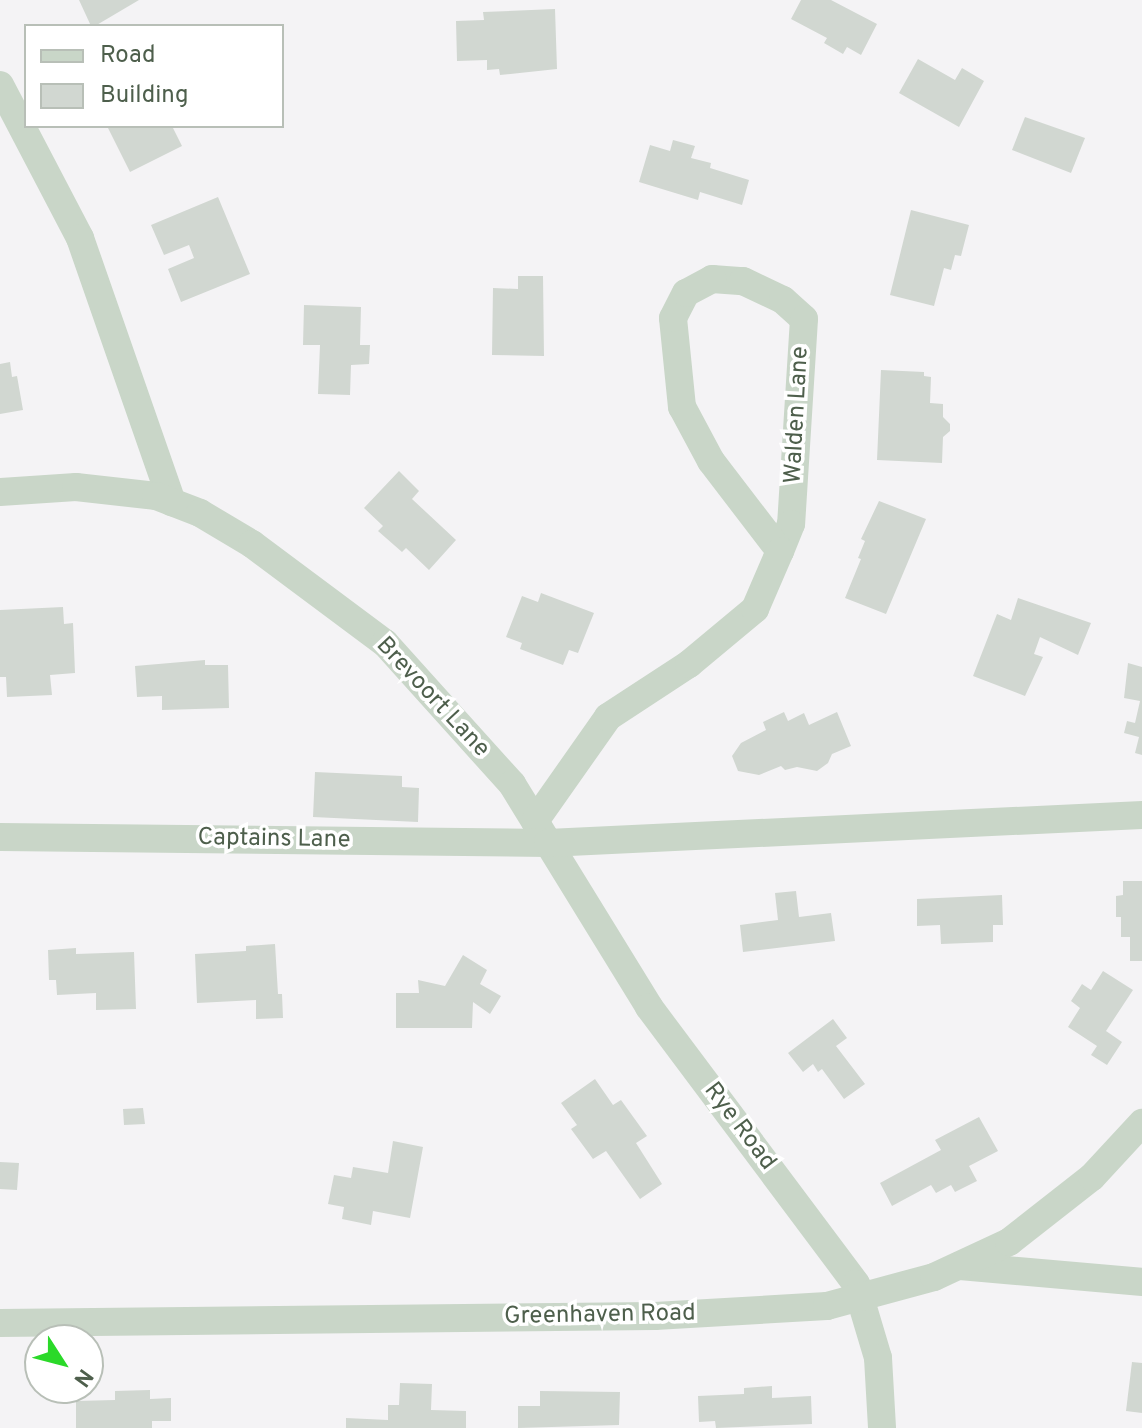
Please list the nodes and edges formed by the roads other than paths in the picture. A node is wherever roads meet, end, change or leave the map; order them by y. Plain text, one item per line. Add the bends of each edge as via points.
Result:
1 (0, 85) edge
2 (0, 492) edge
3 (172, 502) junction
4 (780, 551) junction
5 (1142, 815) edge
6 (542, 832) junction
7 (0, 837) edge
8 (1142, 1123) edge
9 (959, 1266) junction
10 (1142, 1282) edge
11 (860, 1297) junction
12 (0, 1323) edge
13 (882, 1428) edge

1 - 3 street via 80,238
2 - 3 street via 76,487
3 - 6 street, Brevoort Lane via 252,544 385,643 512,784
4 - 4 street, Walden Lane via 791,524 804,319 783,300 743,281 712,279 686,293 673,318 682,407 711,461
4 - 6 street, Walden Lane via 755,609 689,664 608,717
5 - 6 street
6 - 7 street, Captains Lane
6 - 11 street, Rye Road via 649,1007 856,1284
8 - 9 street, Greenhaven Road via 1092,1177 1009,1242
9 - 10 street
9 - 11 street, Greenhaven Road
11 - 12 street, Greenhaven Road via 827,1306 655,1316
11 - 13 street, Rye Road via 878,1358

